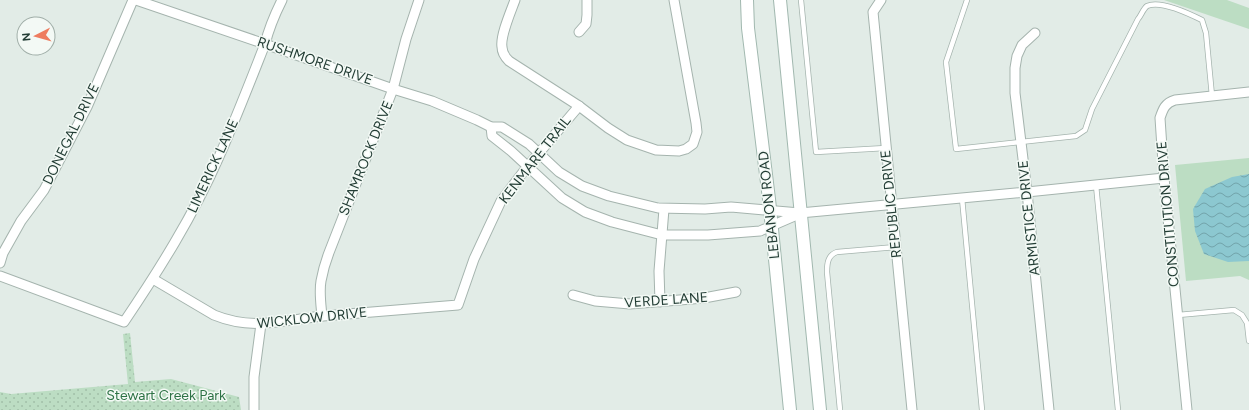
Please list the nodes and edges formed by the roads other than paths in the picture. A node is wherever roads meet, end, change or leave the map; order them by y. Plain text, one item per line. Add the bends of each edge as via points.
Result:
1 (135, 0) edge
2 (282, 0) edge
3 (419, 0) edge
4 (515, 0) edge
5 (587, 0) edge
6 (674, 0) edge
7 (746, 0) edge
8 (780, 0) edge
9 (801, 0) edge
10 (881, 0) edge
11 (967, 0) edge
12 (579, 32) dead end
13 (1035, 33) dead end
14 (265, 44) junction
15 (393, 89) junction
16 (1249, 92) edge
17 (1212, 96) junction
18 (579, 106) junction
19 (492, 127) junction
20 (1021, 142) junction
21 (886, 148) junction
22 (540, 153) junction
23 (527, 167) junction
24 (1164, 178) junction
25 (1096, 185) junction
26 (1027, 192) junction
27 (962, 198) junction
28 (892, 205) junction
29 (664, 209) junction
30 (770, 210) junction
31 (800, 214) junction
32 (772, 225) junction
33 (662, 235) junction
34 (896, 247) junction
35 (0, 263) edge
36 (0, 276) edge
37 (153, 279) junction
38 (736, 292) dead end
39 (573, 295) dead end
40 (660, 302) junction
41 (458, 305) joint
42 (1178, 315) junction
43 (322, 316) junction
44 (261, 324) junction
45 (1249, 341) edge
46 (254, 410) edge
47 (790, 410) edge
48 (820, 410) edge
49 (840, 410) edge
50 (912, 410) edge
51 (982, 410) edge
52 (1049, 410) edge
53 (1118, 410) edge
54 (1187, 410) edge

1 - 14 street, RUSHMORE DRIVE
1 - 35 street, DONEGAL DRIVE via 87,107 44,190 20,221
2 - 14 street, LIMERICK LANE via 270,25
3 - 15 street, SHAMROCK DRIVE
4 - 18 street via 502,38 501,46 506,58
5 - 12 street via 586,24
6 - 18 street via 697,132 690,147 679,151 662,151 637,144 623,138
7 - 30 main road, LEBANON ROAD
8 - 31 main road
9 - 21 lane via 816,152
10 - 21 street, REPUBLIC DRIVE via 873,12
11 - 20 lane via 946,62 956,149
13 - 20 street, ARMISTICE DRIVE via 1022,45 1015,68 1015,93
14 - 15 street, RUSHMORE DRIVE
14 - 37 street, LIMERICK LANE via 218,159
15 - 19 street, RUSHMORE DRIVE via 449,107
15 - 43 street, SHAMROCK DRIVE via 326,262 320,294
16 - 17 street, CONSTITUTION DRIVE
17 - 20 lane via 1206,33 1202,20 1169,5 1153,4 1146,7 1138,19 1092,109 1085,130 1076,136
17 - 24 street, CONSTITUTION DRIVE via 1175,100 1162,109 1160,118
18 - 22 street, KENMARE TRAIL
19 - 22 street, RUSHMORE DRIVE via 502,127
19 - 23 street, RUSHMORE DRIVE via 492,136
20 - 26 street, ARMISTICE DRIVE
21 - 28 street, REPUBLIC DRIVE
22 - 23 street, KENMARE TRAIL
22 - 29 street, RUSHMORE DRIVE via 559,172 582,186 609,196
23 - 33 street, RUSHMORE DRIVE via 562,198 585,212
23 - 41 street, KENMARE TRAIL via 501,201 474,259
24 - 25 street, RUSHMORE DRIVE
24 - 42 street, CONSTITUTION DRIVE
25 - 26 street, RUSHMORE DRIVE
25 - 53 lane
26 - 27 street, RUSHMORE DRIVE
26 - 52 street, ARMISTICE DRIVE
27 - 28 street, RUSHMORE DRIVE
27 - 51 lane
28 - 31 street, RUSHMORE DRIVE
28 - 34 street, REPUBLIC DRIVE
29 - 30 street, RUSHMORE DRIVE via 731,207
29 - 33 street
30 - 31 street, RUSHMORE DRIVE
30 - 32 main road, LEBANON ROAD
31 - 32 street, RUSHMORE DRIVE
31 - 48 main road
32 - 33 street, RUSHMORE DRIVE via 760,232
32 - 47 main road, LEBANON ROAD
33 - 40 street
34 - 49 lane via 837,252 828,260
34 - 50 street, REPUBLIC DRIVE
36 - 37 street, LIMERICK LANE via 124,322
37 - 44 street, WICKLOW DRIVE via 225,320
38 - 40 street, VERDE LANE
39 - 40 street, VERDE LANE via 617,304
41 - 43 street, WICKLOW DRIVE
42 - 45 lane via 1234,310 1242,315 1247,323
42 - 54 street, CONSTITUTION DRIVE
43 - 44 street, WICKLOW DRIVE
44 - 46 street via 254,377

